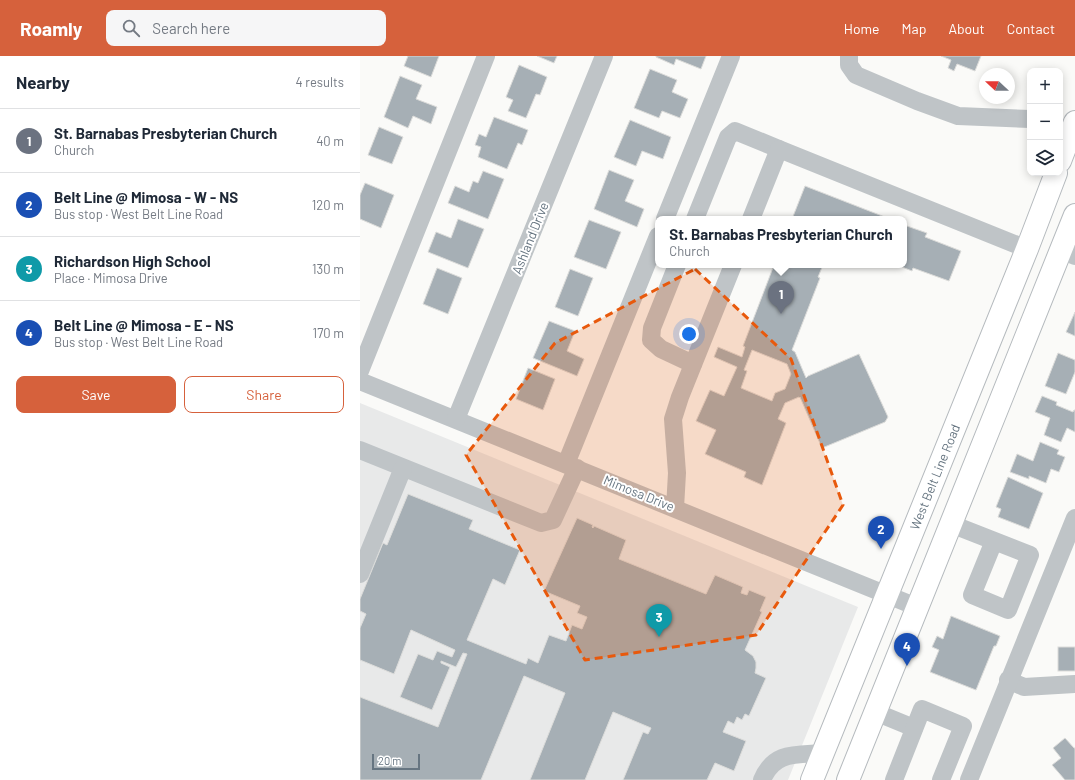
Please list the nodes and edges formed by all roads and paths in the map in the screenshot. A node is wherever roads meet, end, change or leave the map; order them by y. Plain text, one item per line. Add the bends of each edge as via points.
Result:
1 (486, 56) edge
2 (604, 56) edge
3 (731, 56) edge
4 (849, 56) edge
5 (1027, 119) edge
6 (1070, 128) edge
7 (779, 149) junction
8 (1063, 151) edge
9 (1055, 176) edge
10 (1075, 215) edge
11 (666, 216) edge
12 (696, 216) edge
13 (752, 216) edge
14 (655, 244) edge
15 (1027, 249) junction
16 (1068, 253) edge
17 (676, 268) edge
18 (732, 268) edge
19 (694, 364) junction
20 (360, 372) edge
21 (360, 381) edge
22 (456, 419) junction
23 (360, 450) edge
24 (571, 466) junction
25 (403, 468) junction
26 (675, 508) junction
27 (1075, 518) edge
28 (952, 524) junction
29 (994, 541) dead end
30 (360, 574) edge
31 (886, 595) junction
32 (917, 607) junction
33 (1008, 680) junction
34 (1075, 684) edge
35 (875, 712) junction
36 (914, 728) junction
37 (823, 754) junction
38 (850, 773) edge
39 (762, 780) edge
40 (812, 780) edge
41 (894, 780) edge
42 (940, 780) edge
43 (969, 780) edge

1 - 20 street
2 - 22 street, Ashland Drive
3 - 11 street
4 - 5 street via 849,65 856,75 958,116
6 - 8 main road
7 - 12 street via 735,131 728,137
7 - 13 street
7 - 15 street
9 - 15 main road, West Belt Line Road
10 - 16 main road
14 - 24 street
15 - 31 main road, West Belt Line Road
16 - 28 main road
17 - 19 street via 652,328 651,340 661,349
18 - 19 street
19 - 26 street via 673,419 677,473
21 - 22 street, Mimosa Drive
22 - 24 street, Mimosa Drive
23 - 25 street
24 - 25 street via 553,520 541,523
24 - 26 street, Mimosa Drive
25 - 30 street
26 - 31 street, Mimosa Drive
27 - 33 street
28 - 29 street
28 - 32 main road
31 - 32 street, Mimosa Drive
31 - 37 main road, West Belt Line Road
32 - 35 main road
33 - 34 street via 1024,687
33 - 43 street
35 - 36 street
35 - 38 main road
36 - 41 street
36 - 42 street via 922,709 963,726
37 - 38 main road
37 - 39 street via 790,755 780,758 771,764
37 - 40 main road, West Belt Line Road

